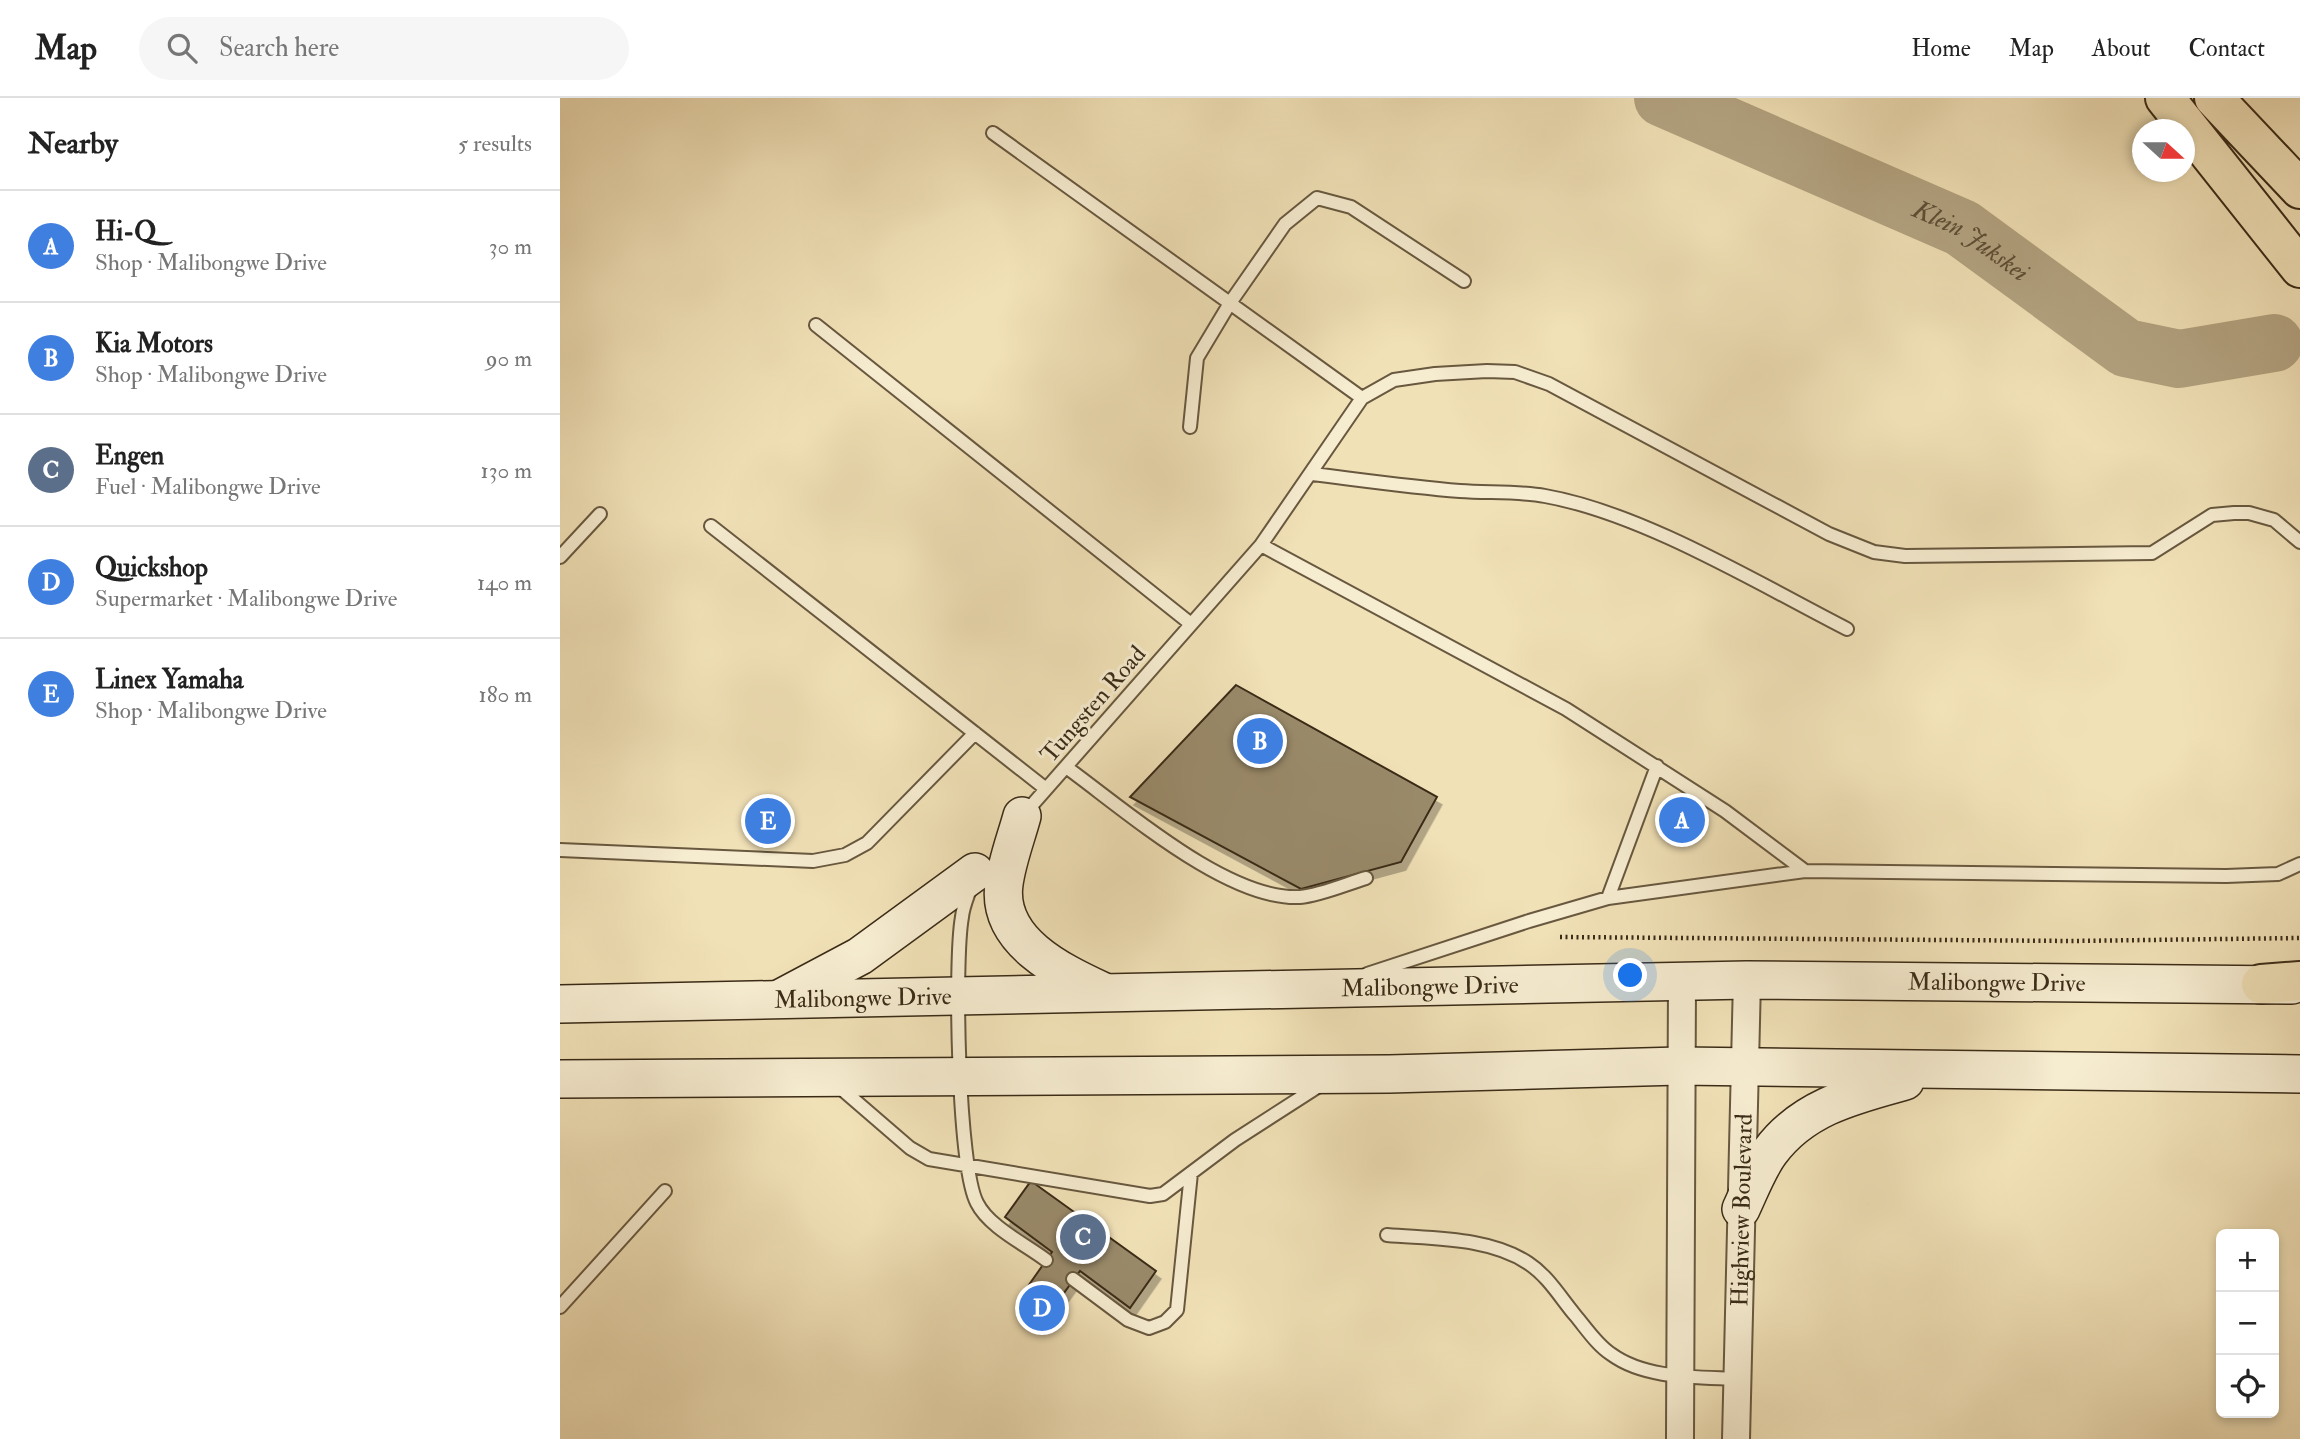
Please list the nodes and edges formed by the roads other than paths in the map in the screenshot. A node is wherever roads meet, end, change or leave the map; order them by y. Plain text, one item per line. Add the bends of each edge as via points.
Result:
1 (2165, 98) edge
2 (2214, 98) edge
3 (993, 133) dead end
4 (2300, 189) edge
5 (2300, 268) edge
6 (1464, 281) dead end
7 (1230, 303) junction
8 (816, 324) dead end
9 (1362, 398) junction
10 (1189, 427) dead end
11 (1311, 474) junction
12 (600, 514) dead end
13 (711, 526) dead end
14 (2300, 542) edge
15 (1261, 545) junction
16 (560, 557) edge
17 (1191, 625) junction
18 (1847, 629) dead end
19 (975, 733) junction
20 (1657, 766) junction
21 (1066, 767) junction
22 (1046, 789) junction
23 (1022, 816) junction
24 (999, 844) dead end
25 (560, 850) edge
26 (2300, 864) edge
27 (979, 867) joint
28 (1805, 871) junction
29 (1366, 878) dead end
30 (1608, 898) junction
31 (1747, 980) junction
32 (1682, 982) junction
33 (2300, 983) edge
34 (2261, 984) joint
35 (1318, 990) junction
36 (1111, 995) junction
37 (958, 998) junction
38 (774, 1002) junction
39 (560, 1004) edge
40 (1679, 1066) junction
41 (1744, 1066) junction
42 (1943, 1070) junction
43 (1336, 1074) junction
44 (2300, 1074) edge
45 (962, 1075) junction
46 (826, 1076) junction
47 (560, 1079) edge
48 (967, 1166) junction
49 (1191, 1173) junction
50 (665, 1191) dead end
51 (1741, 1209) junction
52 (1387, 1235) dead end
53 (1046, 1260) dead end
54 (1073, 1279) dead end
55 (560, 1307) edge
56 (1680, 1376) junction
57 (1737, 1379) junction
58 (1680, 1439) edge
59 (1736, 1439) edge

1 - 5 highway
2 - 4 highway
3 - 7 lane
6 - 7 lane via 1351,207 1317,198 1285,224
7 - 9 lane
7 - 10 lane via 1197,358
8 - 17 lane
9 - 11 lane, Tungsten Road
9 - 14 lane via 1394,380 1487,370 1515,372 1549,384 1829,534 1874,552 1905,556 2152,553 2211,515 2234,513 2274,520
11 - 15 lane, Tungsten Road
11 - 18 lane via 1545,496 1581,506 1704,556
12 - 16 lane
13 - 19 lane
15 - 17 lane, Tungsten Road
15 - 20 lane via 1566,709
17 - 21 lane, Tungsten Road
19 - 22 lane
19 - 25 lane via 867,843 845,855 813,861
20 - 28 lane
20 - 30 lane
21 - 22 lane, Tungsten Road
21 - 29 lane via 1202,865 1251,891 1300,897
22 - 23 lane, Tungsten Road
23 - 24 lane, Tungsten Road
23 - 36 main road via 1004,886 1009,915 1025,945 1056,970
26 - 28 lane via 2278,874 2226,876
27 - 37 lane via 962,916
27 - 38 main road via 860,956
28 - 30 lane
30 - 35 lane
31 - 32 main road, Malibongwe Drive
31 - 34 main road, Malibongwe Drive
31 - 41 street, Highview Boulevard
32 - 35 main road, Malibongwe Drive
32 - 40 street
33 - 34 highway
35 - 36 main road, Malibongwe Drive
36 - 37 main road, Malibongwe Drive
37 - 38 main road, Malibongwe Drive
37 - 45 lane
38 - 39 main road, Malibongwe Drive
40 - 41 main road
40 - 43 main road
40 - 56 street
41 - 42 main road
41 - 51 street, Highview Boulevard
42 - 44 main road
42 - 51 main road via 1849,1096 1801,1118 1770,1152
43 - 45 main road
43 - 49 lane
45 - 46 main road
45 - 48 lane
46 - 47 main road
46 - 48 lane via 910,1148 929,1159
48 - 49 lane via 1137,1196 1163,1194
48 - 53 lane via 976,1202 989,1219
49 - 54 lane via 1177,1310 1165,1322 1149,1328 1128,1320
50 - 55 lane
51 - 57 street, Highview Boulevard
52 - 56 lane via 1506,1251 1530,1264 1551,1284 1610,1354 1633,1366
56 - 57 lane
56 - 58 street
57 - 59 street, Highview Boulevard

